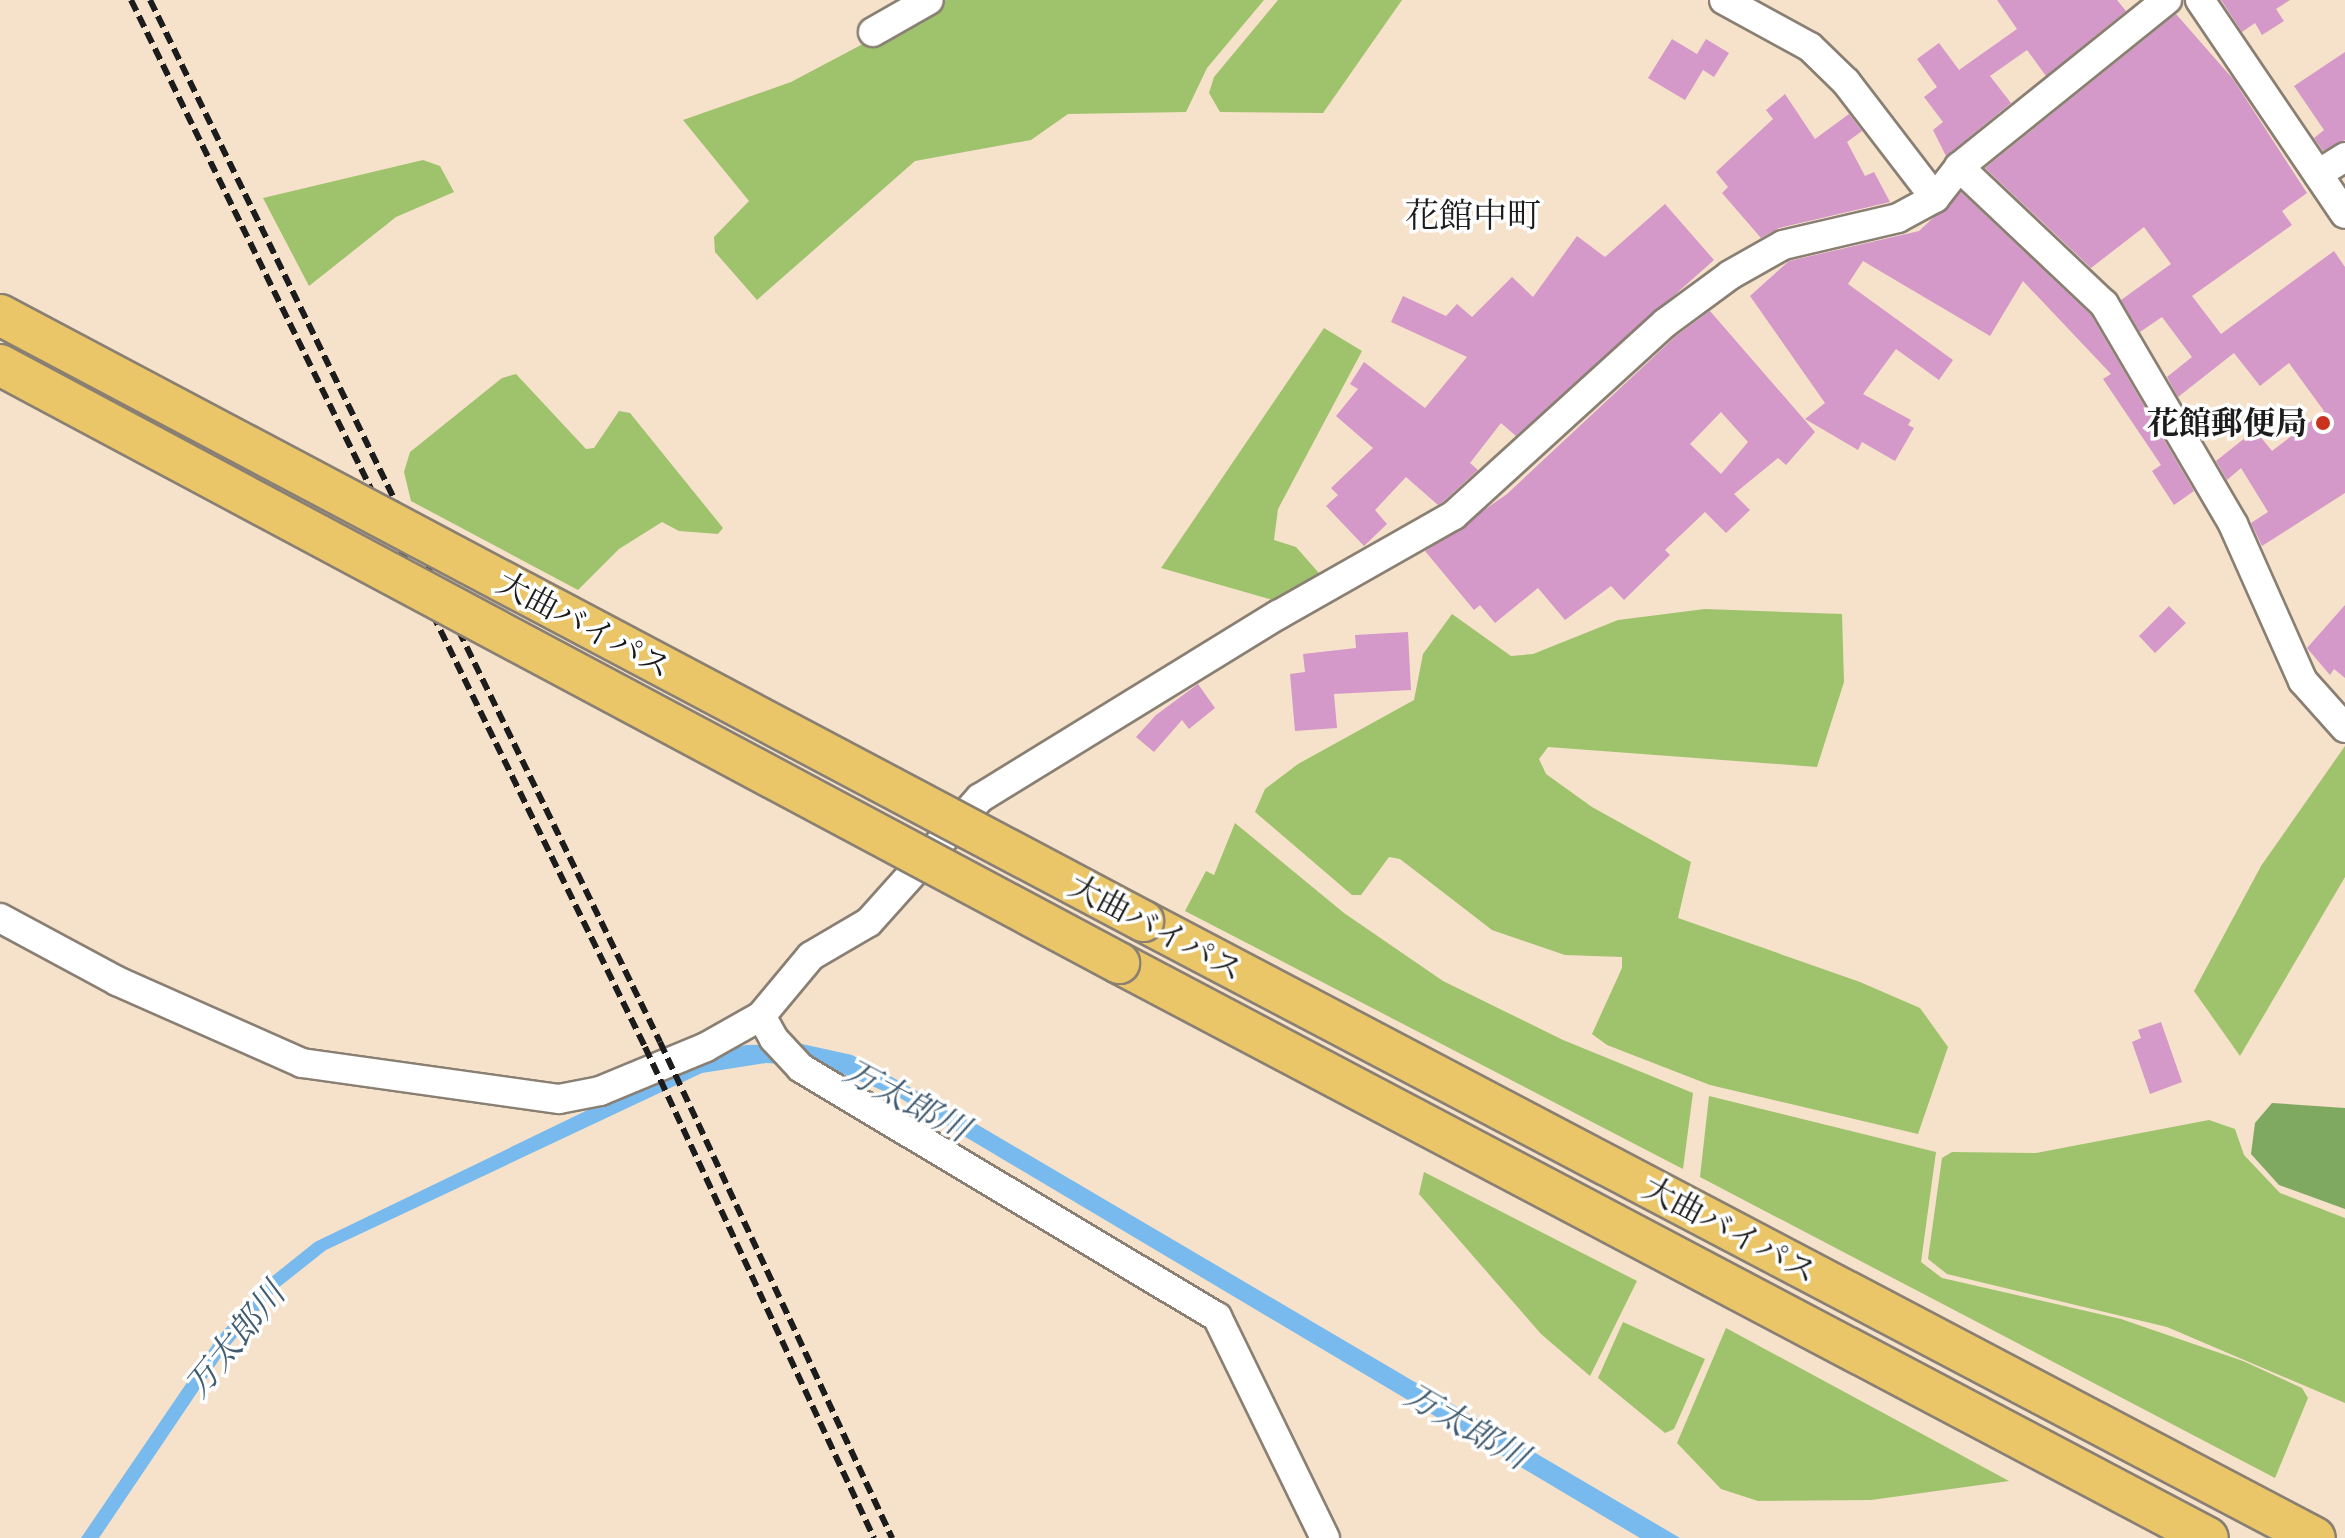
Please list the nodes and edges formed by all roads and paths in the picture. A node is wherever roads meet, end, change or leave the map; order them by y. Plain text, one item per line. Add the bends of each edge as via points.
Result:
1 (1724, 0) edge
2 (2167, 0) edge
3 (2200, 0) edge
4 (923, 2) edge
5 (873, 32) dead end
6 (2345, 157) edge
7 (1959, 167) junction
8 (2318, 174) junction
9 (1935, 198) junction
10 (2345, 214) edge
11 (0, 315) edge
12 (0, 365) edge
13 (2345, 728) edge
14 (0, 918) edge
15 (768, 1028) junction
16 (1325, 1538) edge
17 (2208, 1538) edge
18 (2315, 1538) edge

1 - 9 street via 1810,47 1846,82
2 - 7 street
3 - 8 street
4 - 5 street
6 - 8 street
7 - 9 street
7 - 13 street via 2104,304 2233,524 2303,681
8 - 10 street
9 - 15 street via 1898,218 1783,245 1730,275 1665,323 1454,515 1278,615 980,798 869,922 811,956
11 - 18 highway, 大曲バイパス, bridge
12 - 17 highway, 大曲バイパス, bridge
14 - 15 street via 117,981 302,1063 559,1099
15 - 16 street via 801,1068 1217,1317

